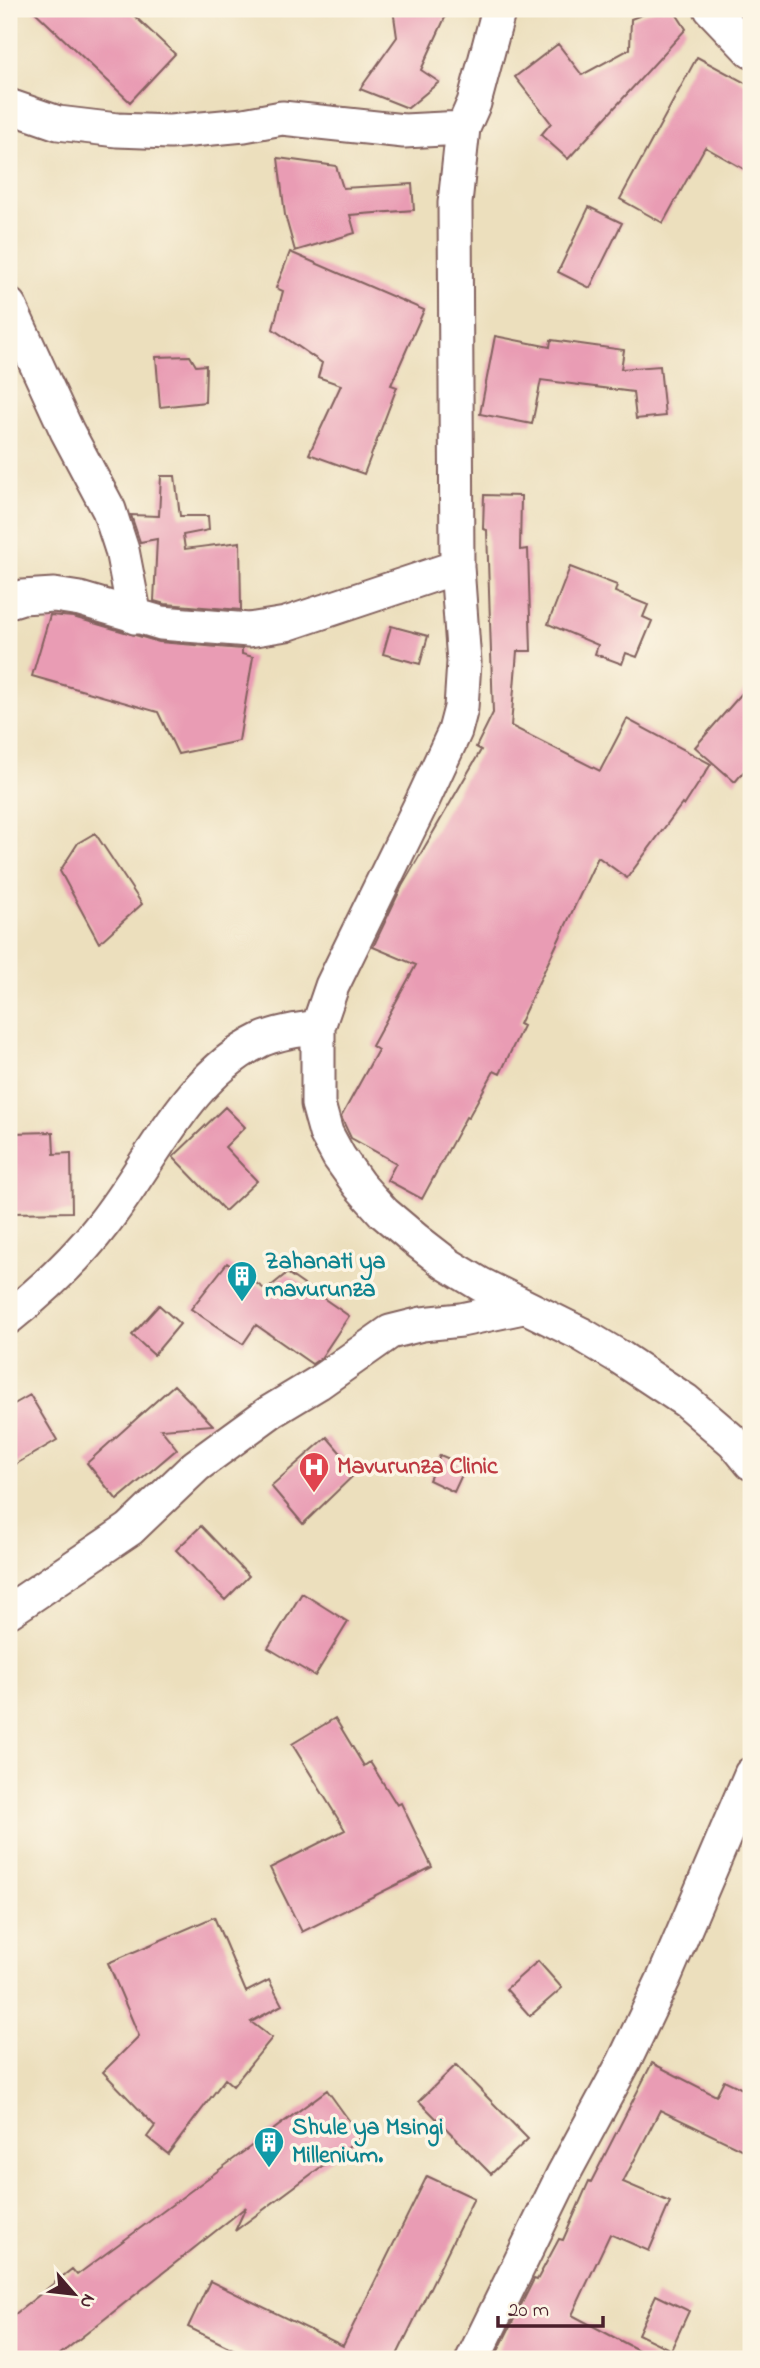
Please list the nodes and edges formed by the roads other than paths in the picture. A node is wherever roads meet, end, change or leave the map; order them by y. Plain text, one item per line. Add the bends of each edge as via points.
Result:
1 (499, 9) edge
2 (711, 9) edge
3 (751, 51) edge
4 (9, 106) edge
5 (463, 128) junction
6 (9, 305) edge
7 (457, 567) junction
8 (9, 601) edge
9 (135, 617) junction
10 (318, 1027) junction
11 (523, 1307) junction
12 (9, 1317) edge
13 (751, 1463) edge
14 (9, 1611) edge
15 (751, 1773) edge
16 (473, 2359) edge

1 - 5 street
2 - 3 street
4 - 5 street via 58,123 117,130 170,132 282,118 404,131
5 - 7 street via 455,203
6 - 9 street via 66,431 109,510
7 - 9 street via 286,624 249,630
7 - 10 street via 464,691 455,731 332,986
8 - 9 street via 54,595
10 - 11 street via 318,1104 326,1133 345,1167 384,1213 416,1240 447,1264
10 - 12 street via 264,1039 225,1064 173,1122 103,1225 38,1294
11 - 13 street via 621,1358 686,1401
11 - 14 street via 390,1332 196,1466 130,1528
15 - 16 street via 664,1978

